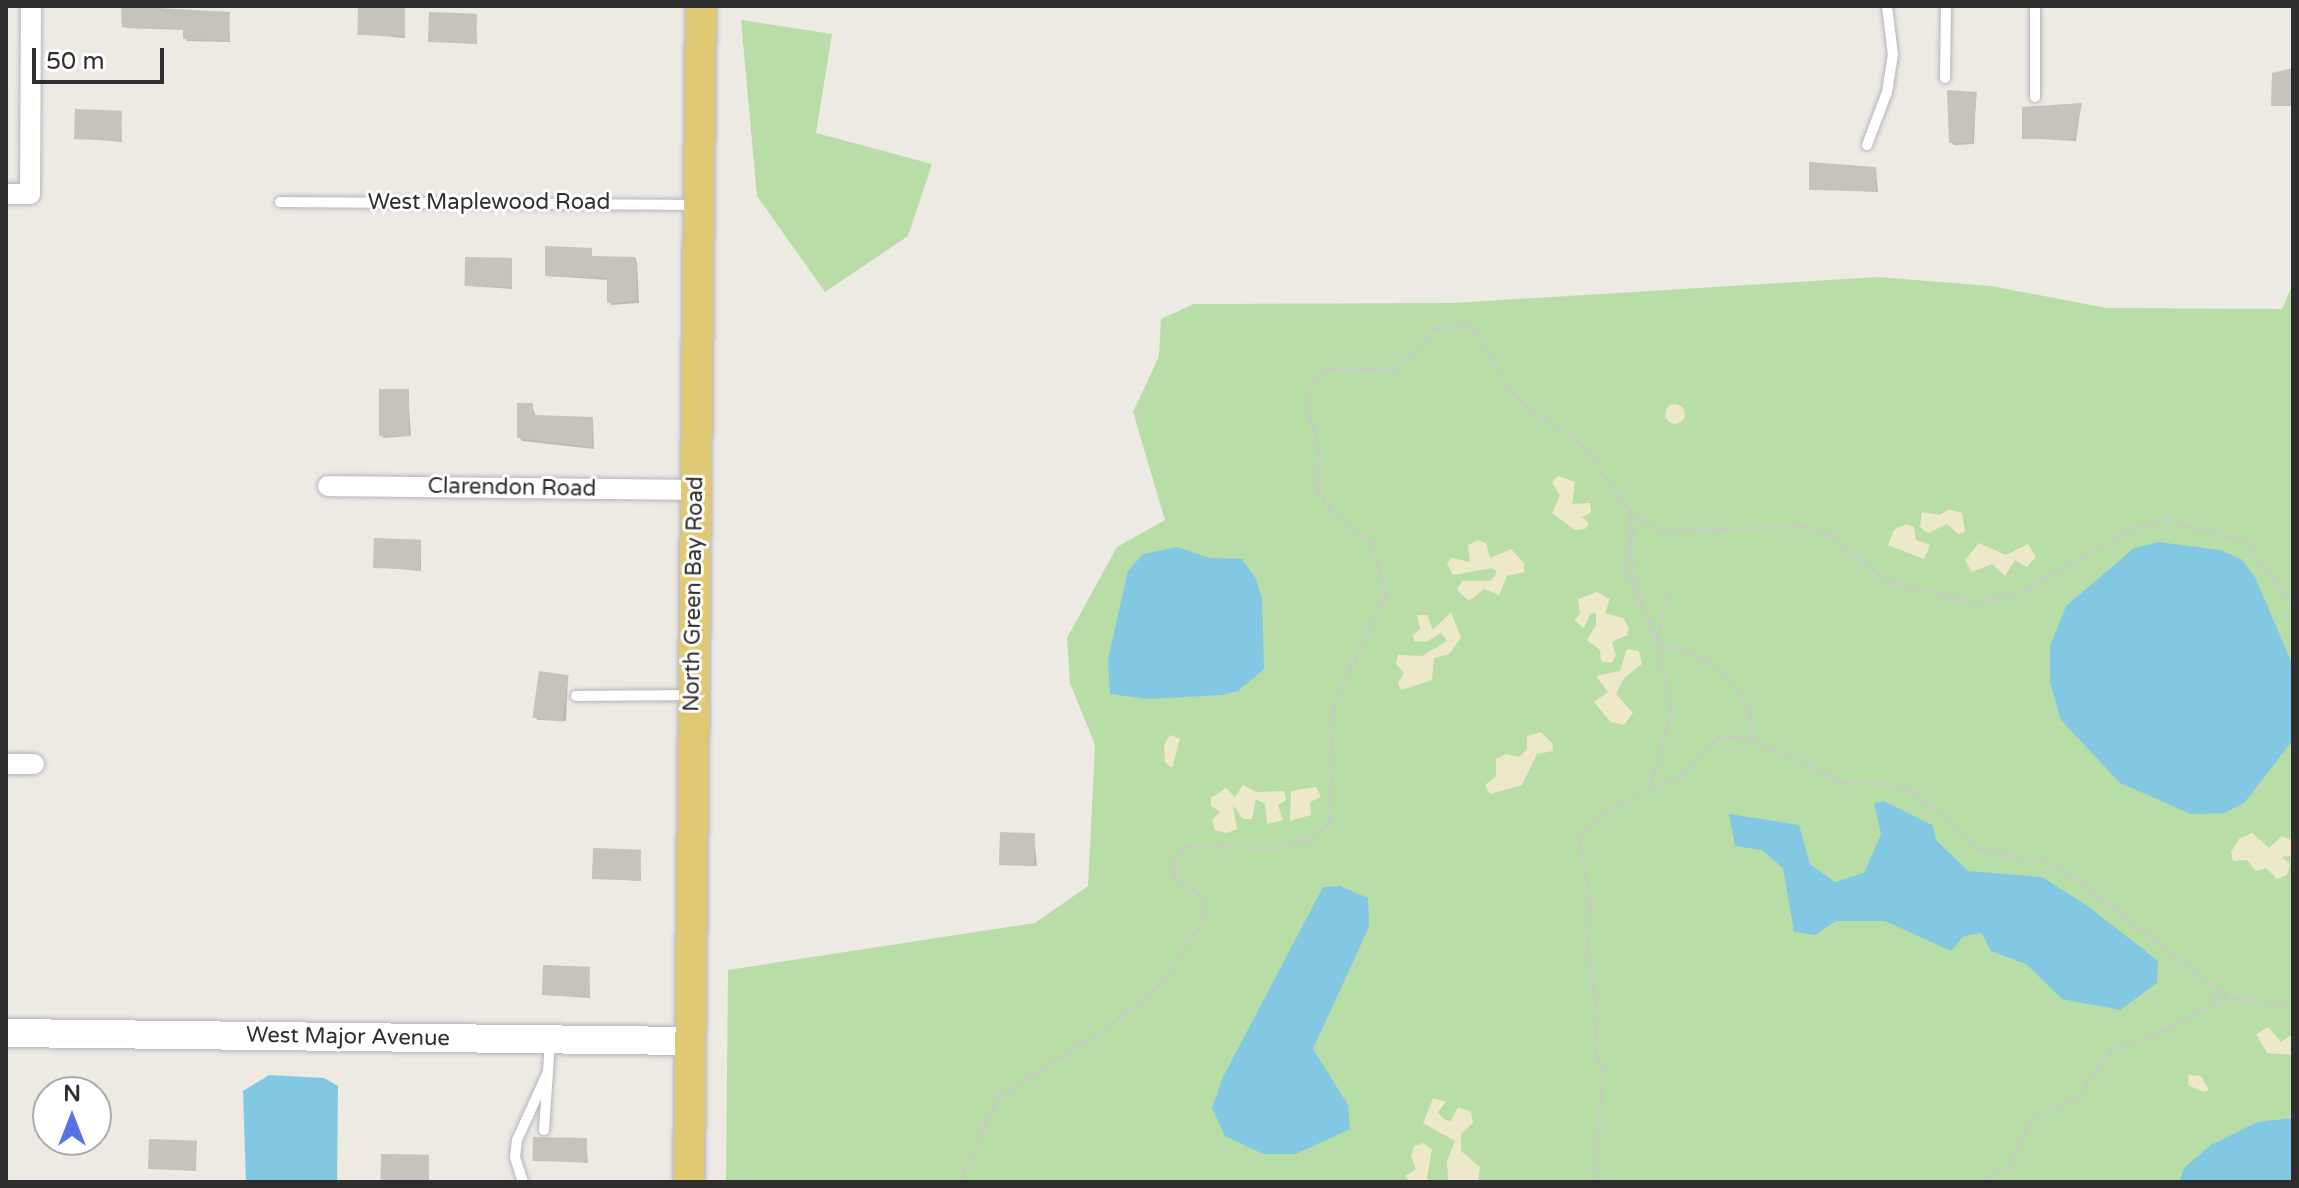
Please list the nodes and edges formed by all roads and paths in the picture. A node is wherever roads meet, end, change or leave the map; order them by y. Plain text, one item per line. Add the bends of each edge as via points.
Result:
1 (31, 6) edge
2 (701, 6) edge
3 (1887, 6) edge
4 (1946, 6) edge
5 (2035, 6) edge
6 (1945, 78) dead end
7 (2035, 97) dead end
8 (1867, 145) dead end
9 (6, 194) edge
10 (280, 202) dead end
11 (698, 205) junction
12 (328, 486) dead end
13 (696, 490) junction
14 (1630, 511) junction
15 (1639, 521) junction
16 (1637, 590) junction
17 (1668, 594) dead end
18 (2293, 605) edge
19 (1657, 643) junction
20 (693, 695) junction
21 (576, 696) dead end
22 (1753, 739) junction
23 (6, 764) edge
24 (34, 764) dead end
25 (1650, 787) junction
26 (2212, 995) dead end
27 (2226, 996) junction
28 (2293, 1006) edge
29 (6, 1033) edge
30 (550, 1039) junction
31 (690, 1041) junction
32 (548, 1072) junction
33 (544, 1130) dead end
34 (523, 1182) edge
35 (689, 1182) edge
36 (959, 1182) edge
37 (1594, 1182) edge
38 (1980, 1182) edge

1 - 9 street via 30,194
2 - 11 main road, North Green Bay Road
3 - 8 lane via 1893,55 1887,92
4 - 6 lane
5 - 7 lane
10 - 11 lane, West Maplewood Road
11 - 13 main road, North Green Bay Road
12 - 13 street, Clarendon Road
13 - 20 main road, North Green Bay Road
14 - 15 path
14 - 16 path via 1626,576
14 - 36 path via 1581,444 1517,398 1476,332 1463,324 1434,329 1395,369 1330,369 1318,375 1306,403 1319,450 1317,488 1329,508 1372,543 1382,563 1386,594 1333,707 1330,821 1311,839 1276,848 1186,846 1174,860 1175,878 1202,896 1206,916 1165,980 1103,1031 999,1096
15 - 16 path via 1632,531 1631,553
15 - 18 path via 1680,533 1807,526 1831,536 1887,580 1974,603 2026,590 2135,527 2166,520 2248,542
16 - 19 path
17 - 19 path
19 - 22 path via 1704,657 1728,675 1750,708
19 - 25 path via 1672,710
20 - 21 lane
20 - 31 main road, North Green Bay Road
22 - 25 path via 1719,736 1684,774
22 - 27 path via 1842,782 1911,789 1980,849 2058,865
23 - 24 street
25 - 37 path via 1595,819 1579,839 1591,907 1587,940 1597,1008 1595,1050 1603,1072
26 - 27 path
27 - 28 path
27 - 38 path via 2177,1025 2112,1050 2078,1097 2031,1119 2009,1167
29 - 30 street, West Major Avenue
30 - 31 street, West Major Avenue
30 - 32 lane
31 - 35 main road, North Green Bay Road
32 - 33 lane
32 - 34 lane via 517,1140 515,1157

